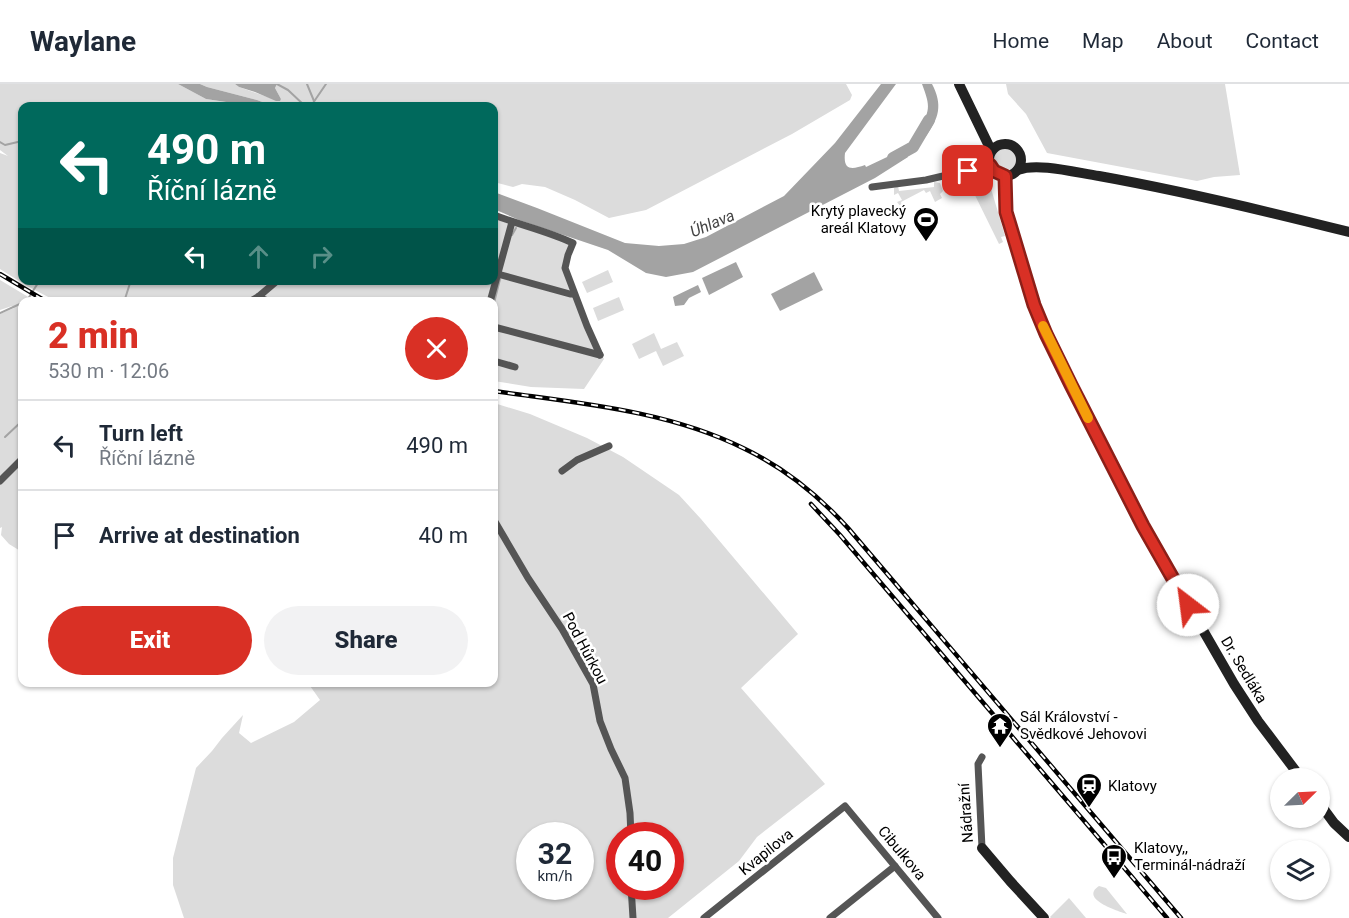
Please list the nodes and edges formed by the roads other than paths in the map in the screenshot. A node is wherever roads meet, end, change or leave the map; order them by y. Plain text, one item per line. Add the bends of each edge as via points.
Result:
1 (959, 84) edge
2 (977, 121) junction
3 (1002, 144) junction
4 (1020, 155) junction
5 (990, 159) junction
6 (1056, 169) junction
7 (1018, 170) junction
8 (1005, 176) junction
9 (872, 187) dead end
10 (498, 216) edge
11 (513, 222) junction
12 (1349, 232) edge
13 (498, 268) edge
14 (498, 275) edge
15 (272, 285) edge
16 (574, 294) junction
17 (258, 297) edge
18 (498, 328) edge
19 (498, 362) edge
20 (515, 366) dead end
21 (609, 446) dead end
22 (18, 463) edge
23 (562, 471) dead end
24 (0, 481) edge
25 (498, 527) edge
26 (982, 757) dead end
27 (1293, 768) edge
28 (845, 806) joint
29 (1330, 818) edge
30 (630, 822) edge
31 (1349, 837) edge
32 (982, 848) joint
33 (895, 866) junction
34 (632, 900) edge
35 (633, 918) edge
36 (704, 918) edge
37 (830, 918) edge
38 (938, 918) edge
39 (1044, 918) edge

1 - 2 street
2 - 3 street
2 - 5 street via 989,146
3 - 4 street via 1014,146
3 - 5 street via 995,147
4 - 6 street
4 - 7 street
5 - 8 street via 994,171
5 - 9 street via 926,180
6 - 7 street
6 - 12 street via 1196,195
7 - 8 street
8 - 27 street, Dr. Sedláka via 1006,212 1034,305 1071,385 1143,526 1234,684
10 - 11 street
11 - 13 street
11 - 16 street via 573,243 565,268
14 - 16 street
15 - 17 street
16 - 18 street via 600,355
19 - 20 street
21 - 23 street
22 - 24 street
25 - 30 street, Pod Hůrkou via 593,684 600,721 625,778
26 - 32 street, Nádražní via 978,764
28 - 33 street, Cibulkova
28 - 36 street, Kvapilova
29 - 31 street
32 - 39 street, Nádražní
33 - 37 street
33 - 38 street, Cibulkova
34 - 35 street

